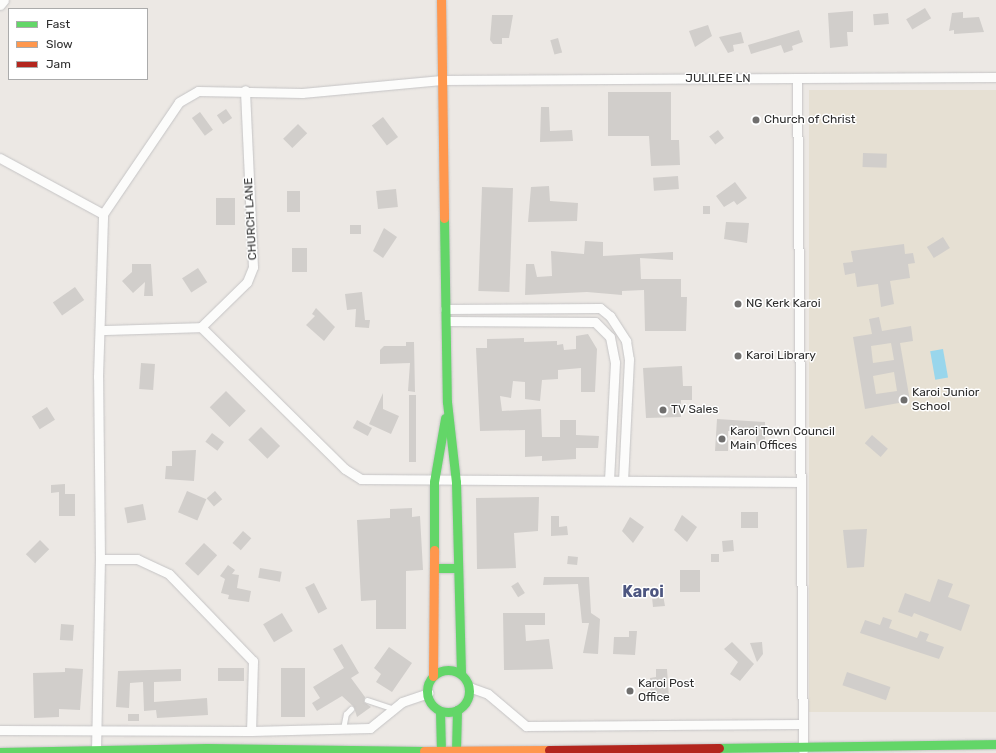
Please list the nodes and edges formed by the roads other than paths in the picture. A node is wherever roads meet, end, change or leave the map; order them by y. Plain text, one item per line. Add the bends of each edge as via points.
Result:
1 (4, 0) edge
2 (441, 0) edge
3 (0, 5) edge
4 (996, 77) edge
5 (797, 79) junction
6 (441, 80) junction
7 (245, 90) junction
8 (0, 158) edge
9 (103, 214) junction
10 (445, 309) junction
11 (566, 309) junction
12 (446, 321) junction
13 (566, 322) junction
14 (201, 327) junction
15 (102, 330) junction
16 (613, 398) junction
17 (627, 399) junction
18 (447, 402) junction
19 (609, 480) junction
20 (623, 480) junction
21 (434, 482) junction
22 (456, 482) junction
23 (799, 482) junction
24 (100, 559) junction
25 (434, 568) junction
26 (458, 568) junction
27 (461, 674) junction
28 (433, 676) junction
29 (469, 688) junction
30 (428, 693) junction
31 (367, 700) dead end
32 (351, 709) dead end
33 (394, 709) junction
34 (457, 710) junction
35 (440, 711) junction
36 (801, 724) junction
37 (97, 729) junction
38 (343, 729) junction
39 (0, 730) edge
40 (251, 732) junction
41 (996, 744) edge
42 (96, 750) junction
43 (803, 750) edge
44 (196, 751) edge
45 (207, 751) edge
46 (441, 751) junction
47 (456, 751) junction
48 (0, 752) edge
49 (481, 752) edge

1 - 3 street
2 - 6 main road
4 - 5 street, JULILEE LN
5 - 6 street, JULILEE LN
5 - 23 street
6 - 7 street, JULILEE LN via 302,93
6 - 10 main road
7 - 9 street, JULILEE LN via 198,90 179,102
7 - 14 street, CHURCH LANE via 253,268 247,282
8 - 9 street
9 - 15 street
10 - 11 street
10 - 12 main road
11 - 13 street
11 - 17 street via 600,308 610,316 626,341 629,359
12 - 13 street
12 - 18 main road
13 - 16 street via 595,322 610,337 615,362
14 - 15 street
14 - 21 street via 352,475 361,479
15 - 24 street via 98,377
16 - 17 street
16 - 19 street
17 - 20 street
18 - 21 main road
18 - 22 main road
19 - 20 street
19 - 22 street
20 - 23 street
21 - 22 street
21 - 25 main road
22 - 26 main road
23 - 36 street
24 - 37 street
24 - 40 street via 137,559 169,574 249,656 254,666
25 - 26 main road
25 - 28 main road
26 - 27 main road
27 - 28 main road via 447,670
27 - 29 main road
28 - 30 main road
29 - 34 main road via 467,701
29 - 36 street via 488,694 526,726
30 - 33 street via 416,695
30 - 35 main road via 433,706
31 - 33 lane
32 - 38 lane via 346,714
33 - 38 street via 370,728
34 - 35 main road
34 - 47 main road
35 - 46 main road
36 - 43 street
37 - 39 street
37 - 40 street
37 - 42 street
38 - 40 street
41 - 43 main road
42 - 44 main road
42 - 48 main road
43 - 49 main road
44 - 45 main road
45 - 46 main road
46 - 47 main road
47 - 49 main road

